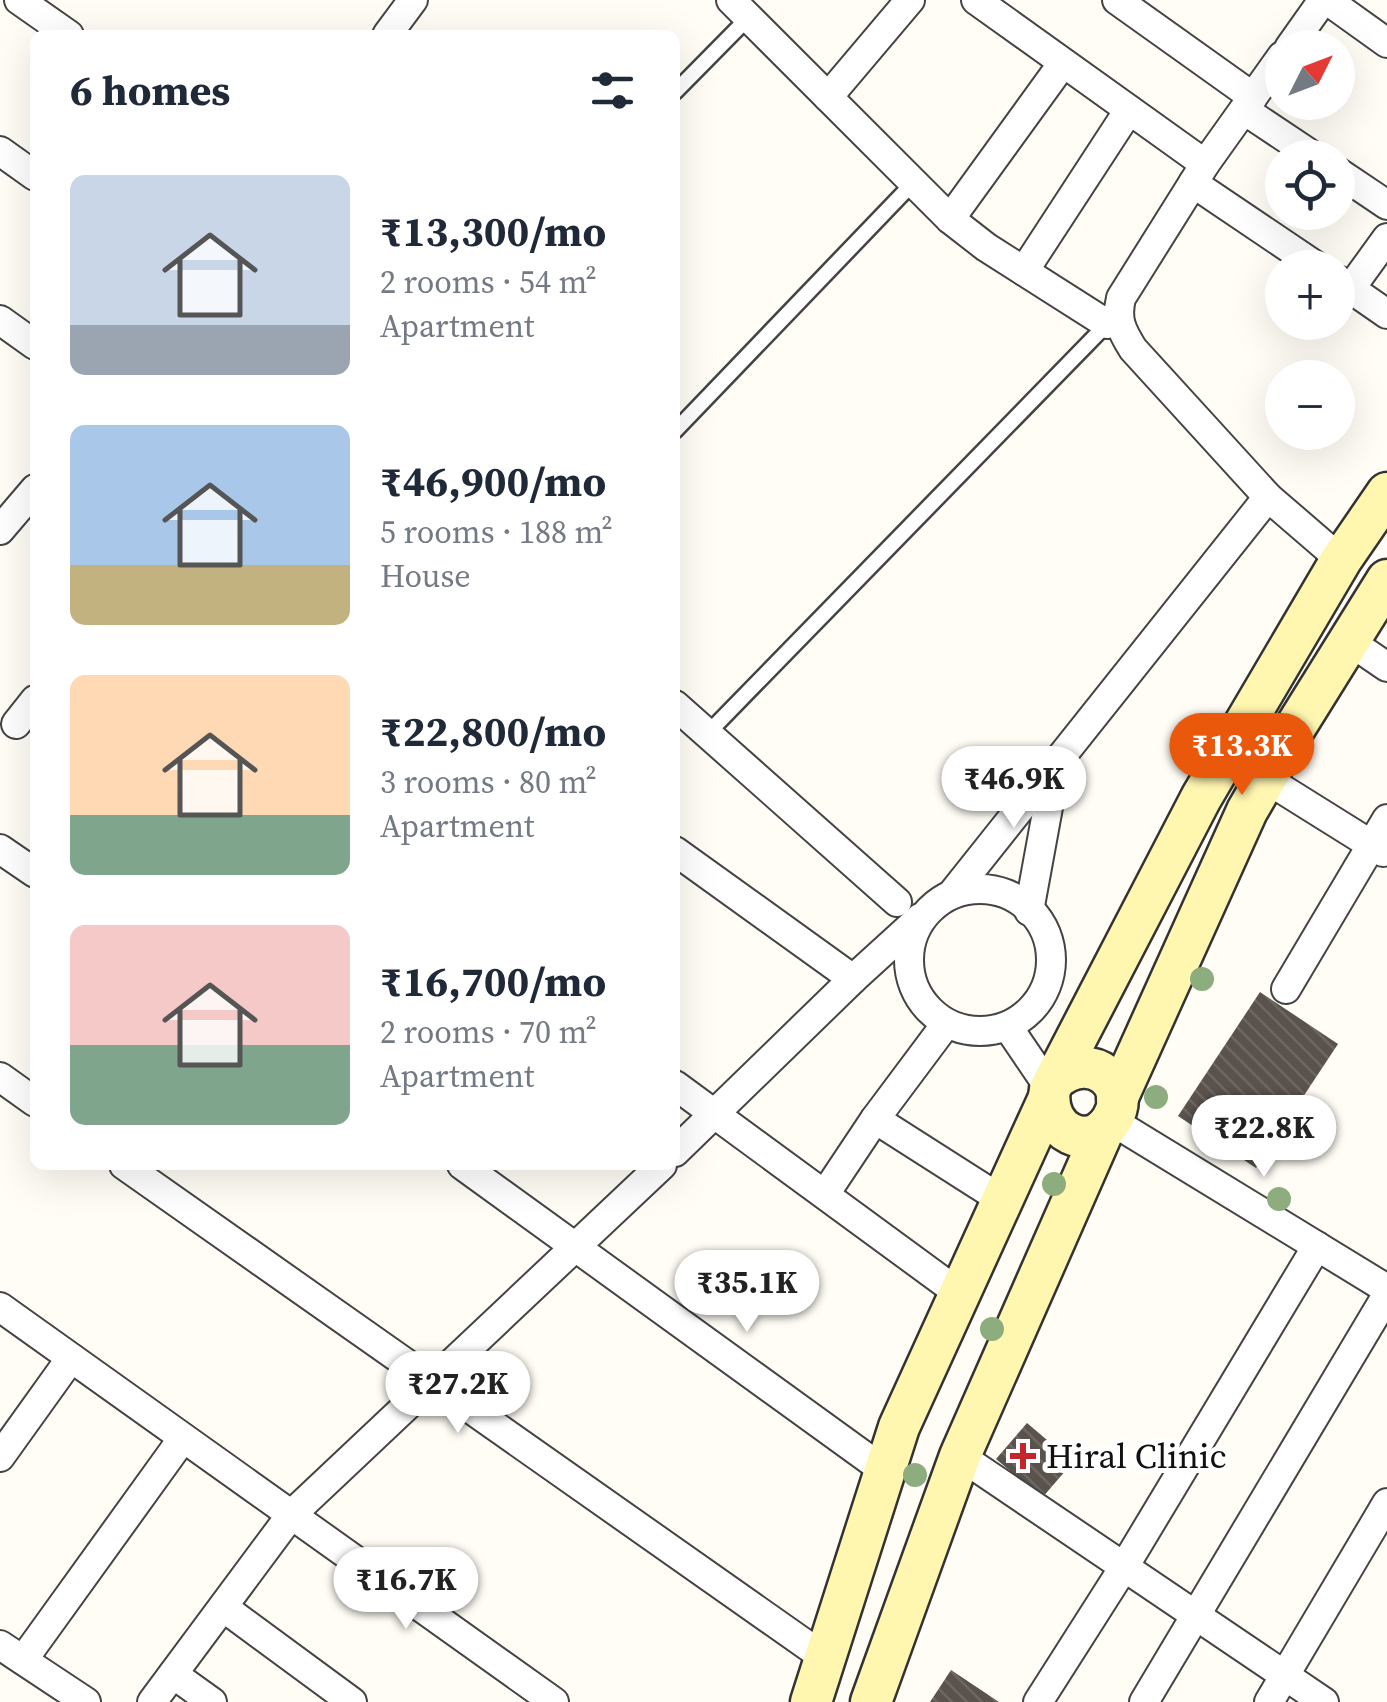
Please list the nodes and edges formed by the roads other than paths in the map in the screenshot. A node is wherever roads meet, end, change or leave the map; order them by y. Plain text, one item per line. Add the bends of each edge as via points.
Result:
1 (19, 0) edge
2 (413, 0) edge
3 (910, 0) edge
4 (976, 0) edge
5 (1117, 0) edge
6 (1325, 0) edge
7 (740, 9) edge
8 (62, 30) edge
9 (391, 30) edge
10 (1302, 30) edge
11 (1387, 43) edge
12 (1063, 62) junction
13 (1265, 81) edge
14 (680, 86) edge
15 (828, 97) junction
16 (1249, 104) junction
17 (1130, 110) junction
18 (1294, 140) edge
19 (0, 151) edge
20 (30, 172) edge
21 (1199, 174) junction
22 (914, 183) junction
23 (1355, 184) edge
24 (1387, 206) edge
25 (950, 219) junction
26 (1387, 238) edge
27 (1295, 250) edge
28 (1024, 270) junction
29 (1355, 272) edge
30 (1355, 292) edge
31 (1387, 314) edge
32 (1112, 319) junction
33 (0, 320) edge
34 (30, 341) edge
35 (680, 427) edge
36 (1387, 493) edge
37 (30, 494) edge
38 (1268, 497) junction
39 (0, 530) edge
40 (1341, 560) junction
41 (1387, 580) edge
42 (1349, 642) junction
43 (1387, 667) edge
44 (30, 706) edge
45 (680, 709) edge
46 (16, 724) dead end
47 (708, 733) junction
48 (1056, 762) junction
49 (1266, 778) junction
50 (1387, 819) edge
51 (0, 849) edge
52 (1379, 849) edge
53 (680, 855) edge
54 (30, 870) edge
55 (952, 894) junction
56 (897, 902) dead end
57 (1029, 911) junction
58 (926, 912) junction
59 (853, 978) junction
60 (1286, 989) dead end
61 (946, 1024) junction
62 (1008, 1027) junction
63 (0, 1077) edge
64 (680, 1089) edge
65 (1052, 1089) junction
66 (30, 1098) edge
67 (716, 1114) junction
68 (1111, 1116) junction
69 (875, 1118) junction
70 (680, 1147) edge
71 (131, 1170) edge
72 (481, 1170) edge
73 (657, 1170) edge
74 (825, 1194) junction
75 (1002, 1200) junction
76 (576, 1246) junction
77 (1317, 1246) junction
78 (1387, 1292) edge
79 (960, 1294) junction
80 (0, 1308) edge
81 (72, 1358) junction
82 (432, 1382) junction
83 (183, 1438) junction
84 (960, 1456) junction
85 (0, 1457) edge
86 (885, 1471) junction
87 (1387, 1502) edge
88 (291, 1515) junction
89 (1124, 1567) junction
90 (223, 1607) junction
91 (1196, 1615) junction
92 (11, 1652) edge
93 (825, 1658) junction
94 (173, 1674) junction
95 (1285, 1676) junction
96 (541, 1698) edge
97 (86, 1702) edge
98 (152, 1702) edge
99 (212, 1702) edge
100 (352, 1702) edge
101 (810, 1702) edge
102 (871, 1702) edge
103 (1038, 1702) edge
104 (1144, 1702) edge
105 (1269, 1702) edge
106 (1324, 1702) edge

1 - 8 street
2 - 9 street
3 - 15 street
4 - 12 street
5 - 16 street
6 - 10 street
6 - 11 street
7 - 14 lane
7 - 15 street
12 - 17 street
12 - 25 street
13 - 16 street
15 - 22 street
16 - 18 street
16 - 21 street
17 - 21 street
17 - 28 street
19 - 20 street
21 - 27 street
21 - 32 street
22 - 25 street
22 - 35 lane
23 - 24 street
25 - 28 street
26 - 29 street
28 - 32 street
30 - 31 street
32 - 38 street
32 - 47 lane
33 - 34 street
36 - 40 main road
37 - 39 street
38 - 40 street
38 - 48 street
40 - 65 main road via 1202,798
41 - 42 main road
42 - 43 street
42 - 49 main road
44 - 46 street
45 - 47 street
47 - 56 street
48 - 55 street
48 - 57 street
49 - 52 street
49 - 68 main road
50 - 52 street
51 - 54 street
52 - 60 street
53 - 59 street
55 - 57 street via 983,888 1014,897
55 - 58 street
57 - 62 street via 1050,948 1049,980 1034,1008
58 - 59 street
58 - 61 street via 911,941 910,973 922,1002
59 - 67 street
61 - 62 street via 976,1032
61 - 69 street
62 - 65 street
63 - 66 street
64 - 67 street
65 - 68 main road via 1050,1111 1062,1129 1094,1134
65 - 68 main road via 1076,1067 1099,1070 1114,1087
65 - 75 main road
67 - 70 street
67 - 74 street
68 - 77 street
68 - 84 main road
69 - 74 street
69 - 75 street
71 - 82 street
72 - 76 street
73 - 76 street
74 - 79 street
75 - 79 main road
76 - 82 street
76 - 86 street
77 - 78 street
77 - 89 street
78 - 91 street
79 - 86 main road
80 - 81 street
81 - 83 street
81 - 85 street
82 - 88 street
82 - 93 street
83 - 88 street
83 - 92 street
84 - 89 street
84 - 102 main road
86 - 93 main road
87 - 95 street
88 - 90 street
88 - 96 street
89 - 91 street
89 - 103 street
90 - 94 street
90 - 100 street
91 - 95 street
91 - 104 street
92 - 97 street
93 - 101 main road
94 - 98 street
94 - 99 street
95 - 105 street
95 - 106 street

